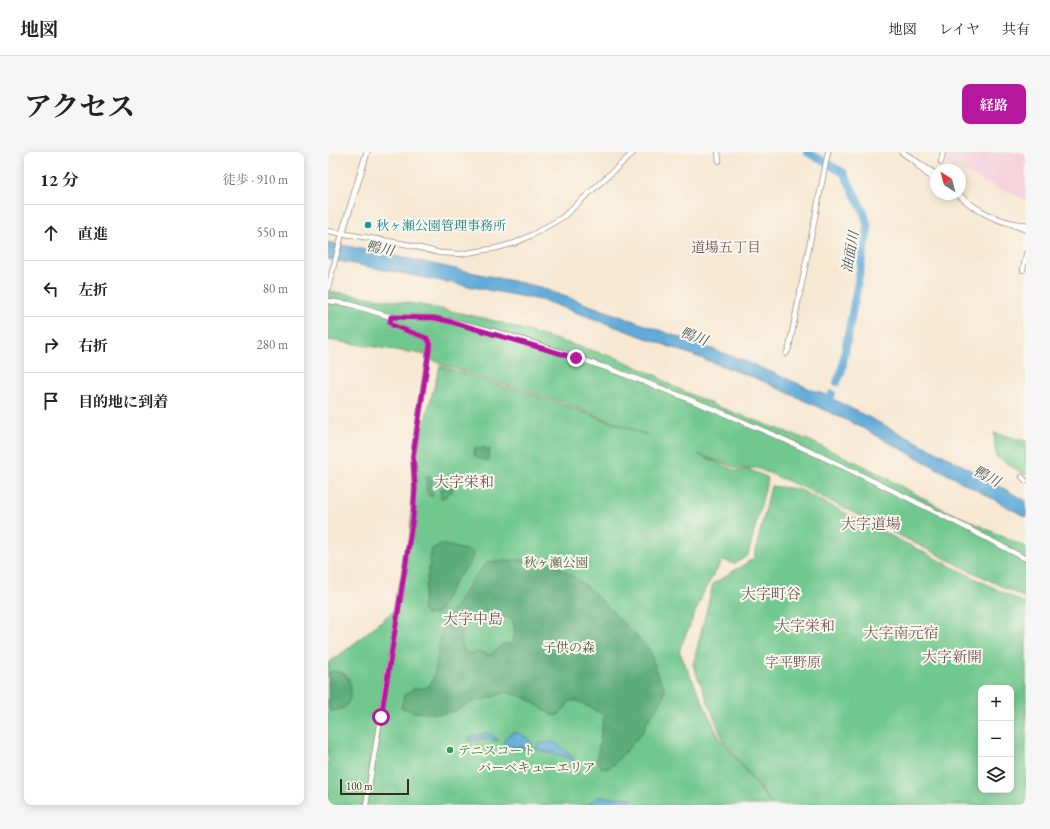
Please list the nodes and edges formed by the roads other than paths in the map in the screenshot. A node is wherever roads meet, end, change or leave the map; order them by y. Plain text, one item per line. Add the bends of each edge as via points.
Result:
1 (367, 152) edge
2 (634, 152) edge
3 (718, 152) edge
4 (828, 152) edge
5 (902, 152) edge
6 (944, 152) edge
7 (719, 161) dead end
8 (918, 161) junction
9 (940, 162) dead end
10 (930, 170) edge
11 (930, 177) edge
12 (966, 200) edge
13 (1010, 223) junction
14 (1026, 225) edge
15 (1026, 230) edge
16 (328, 231) edge
17 (342, 234) junction
18 (1026, 254) edge
19 (1022, 270) dead end
20 (328, 288) edge
21 (328, 301) edge
22 (391, 317) junction
23 (786, 354) dead end
24 (1022, 477) dead end
25 (1026, 481) edge
26 (1026, 559) edge
27 (366, 805) edge

1 - 17 street
2 - 17 street via 594,186 571,211 514,243 461,254 440,253 405,244
3 - 7 street
4 - 23 street
5 - 8 street
6 - 9 street
8 - 10 street
8 - 11 street via 918,166
12 - 13 street via 983,212
13 - 14 street
13 - 15 street
16 - 17 street
17 - 20 street
18 - 19 street
21 - 22 street via 349,304
22 - 26 street via 434,318 480,329 570,356 679,395 798,445
22 - 27 street via 390,323 394,326 427,338 430,344 413,456 413,518
24 - 25 street

